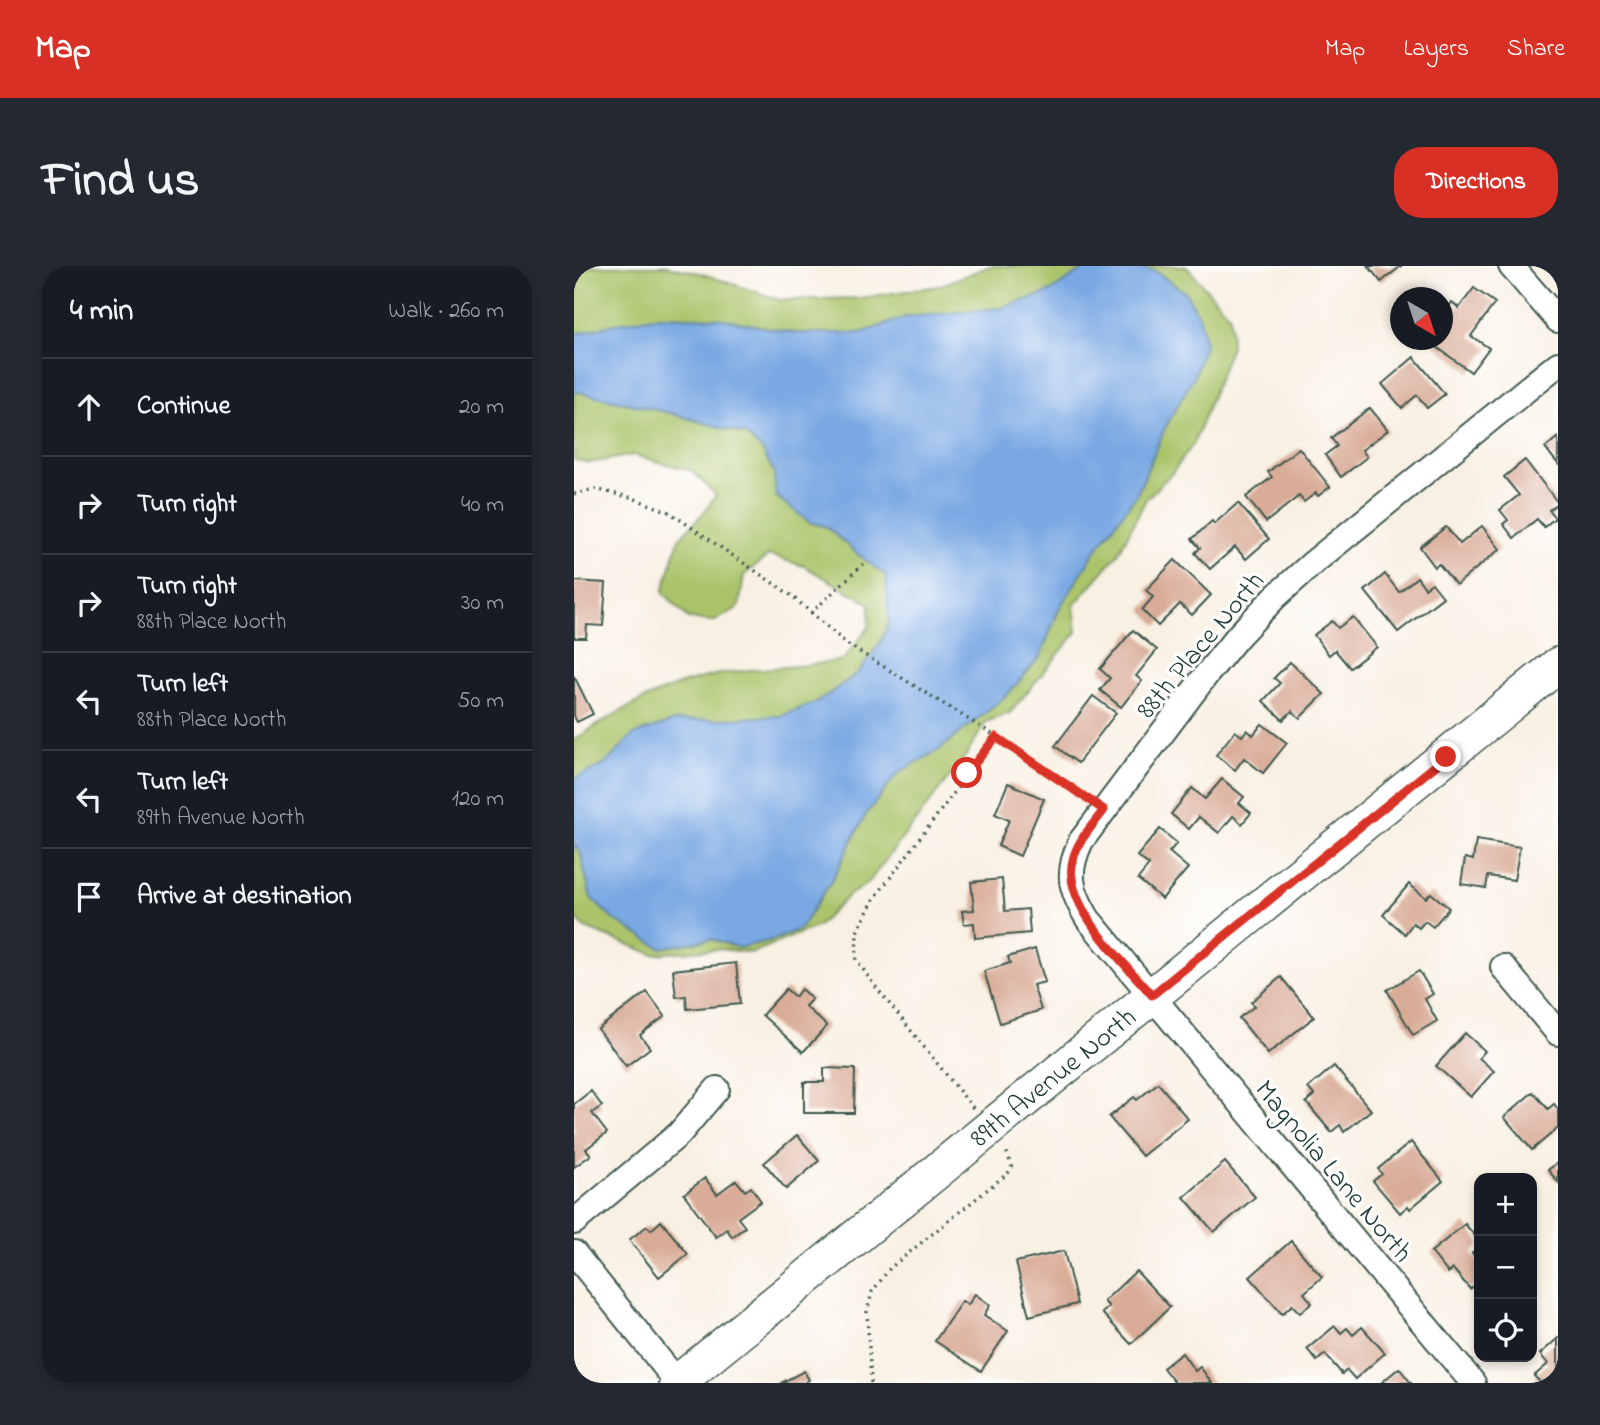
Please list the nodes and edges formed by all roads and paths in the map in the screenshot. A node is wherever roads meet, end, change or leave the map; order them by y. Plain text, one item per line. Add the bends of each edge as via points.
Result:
1 (1511, 266) edge
2 (1558, 320) edge
3 (1558, 364) edge
4 (574, 494) edge
5 (863, 564) dead end
6 (811, 613) junction
7 (1558, 665) edge
8 (996, 737) junction
9 (1104, 810) junction
10 (1503, 967) dead end
11 (1152, 995) junction
12 (1558, 1032) edge
13 (717, 1090) dead end
14 (970, 1105) dead end
15 (1002, 1142) dead end
16 (574, 1222) edge
17 (574, 1253) edge
18 (677, 1383) edge
19 (870, 1383) edge
20 (1474, 1383) edge

1 - 2 street
3 - 9 street, 88th Place North via 1275,597 1206,675
4 - 6 path via 595,489 669,512
5 - 6 path
6 - 8 path via 847,644
7 - 11 street, 89th Avenue North
8 - 9 path
8 - 14 path via 874,899 857,932 856,958
9 - 11 street, 88th Place North via 1073,859 1076,900
10 - 12 street
11 - 18 street, 89th Avenue North
11 - 20 street, Magnolia Lane North
13 - 16 street via 679,1134
15 - 19 path via 1011,1160 1008,1173 890,1268 872,1292 867,1312
17 - 18 street

